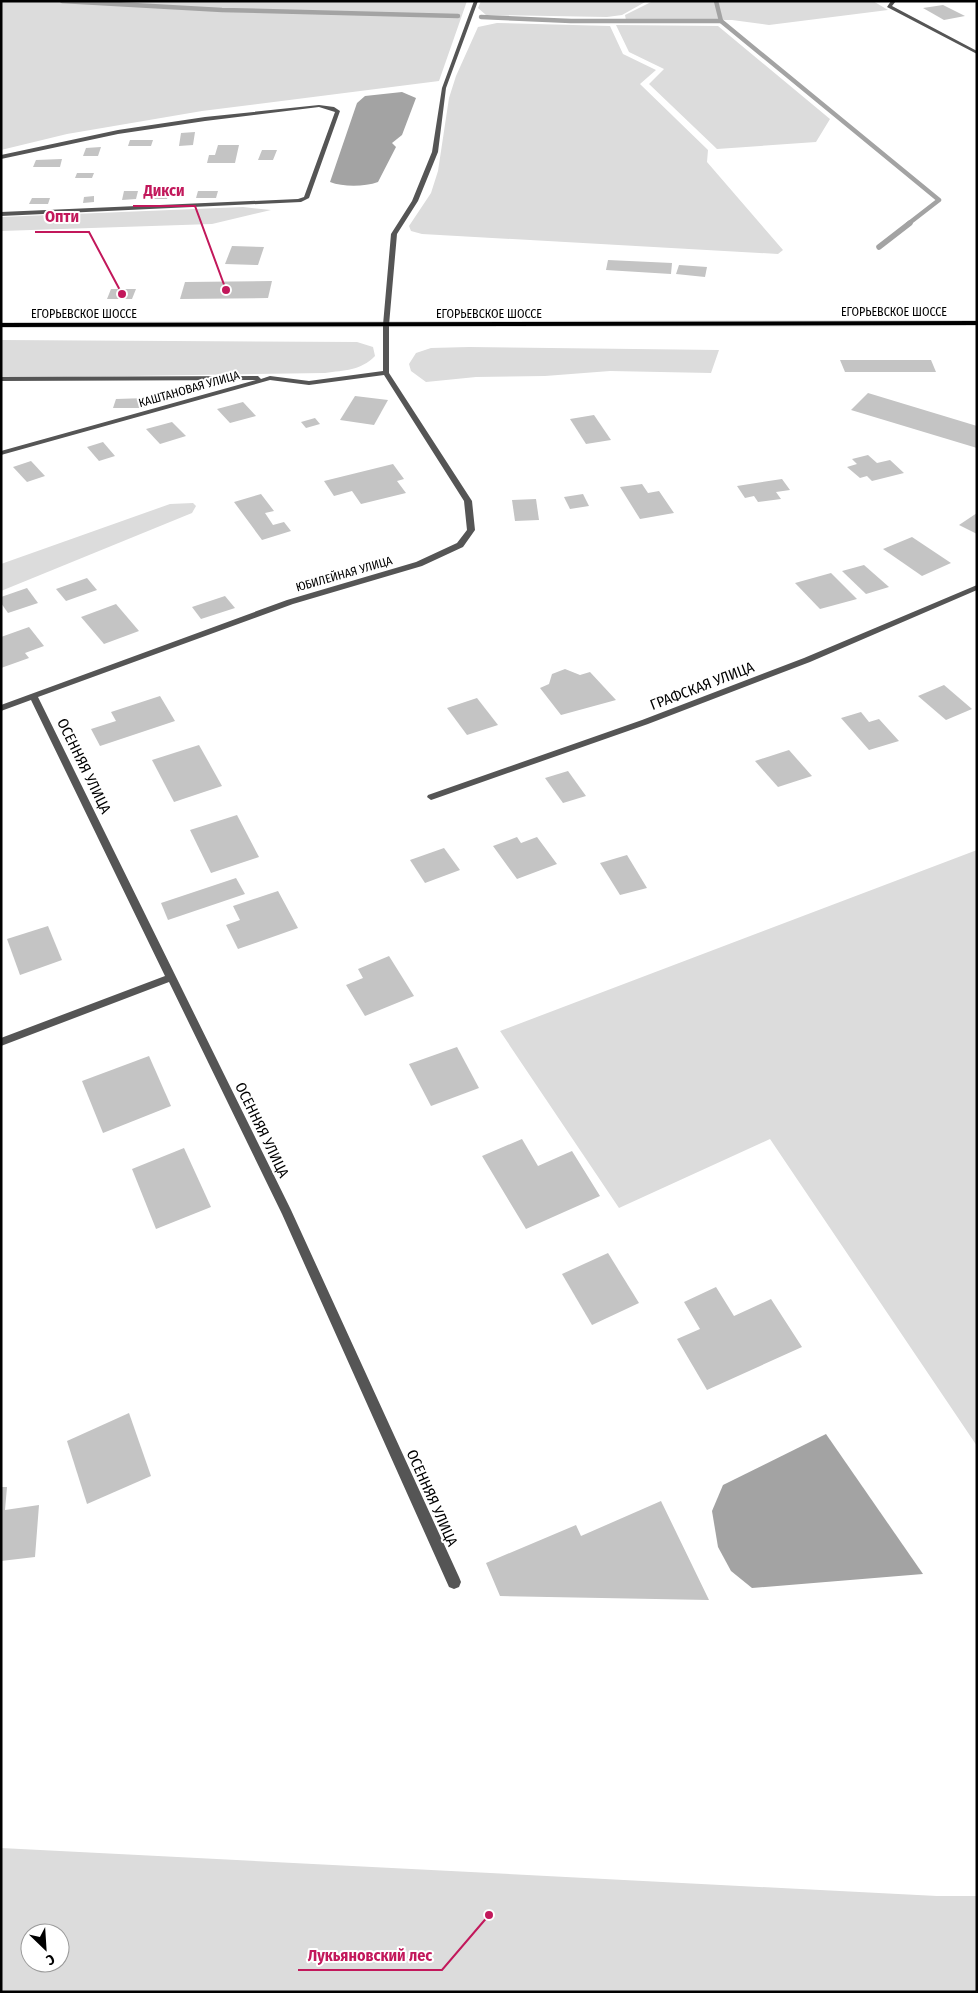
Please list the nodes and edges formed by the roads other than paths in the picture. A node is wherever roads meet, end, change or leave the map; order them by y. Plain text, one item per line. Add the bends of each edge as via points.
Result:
1 (476, 1) edge
2 (894, 1) edge
3 (977, 53) edge
4 (1, 157) edge
5 (1, 214) edge
6 (977, 323) edge
7 (1, 325) edge
8 (386, 325) junction
9 (386, 373) junction
10 (270, 378) junction
11 (1, 379) edge
12 (1, 453) edge
13 (977, 587) edge
14 (33, 696) junction
15 (1, 708) edge
16 (431, 797) dead end
17 (170, 978) junction
18 (1, 1042) edge
19 (454, 1582) dead end

1 - 8 street via 444,88 435,152 415,201 394,234
2 - 3 street via 889,6
4 - 5 street via 118,132 205,119 319,106 338,111 306,198 299,201
6 - 8 main road, ЕГОРЬЕВСКОЕ ШОССЕ
7 - 8 main road, ЕГОРЬЕВСКОЕ ШОССЕ
8 - 9 street
9 - 10 street, КАШТАНОВАЯ УЛИЦА via 308,383
9 - 14 street, ЮБИЛЕЙНАЯ УЛИЦА via 468,501 471,530 460,545 420,564 290,602
10 - 11 street
10 - 12 street, КАШТАНОВАЯ УЛИЦА
13 - 16 street, ГРАФСКАЯ УЛИЦА via 807,660 654,719
14 - 15 street, ЮБИЛЕЙНАЯ УЛИЦА
14 - 17 street, ОСЕННЯЯ УЛИЦА
17 - 18 street
17 - 19 street, ОСЕННЯЯ УЛИЦА via 287,1213

